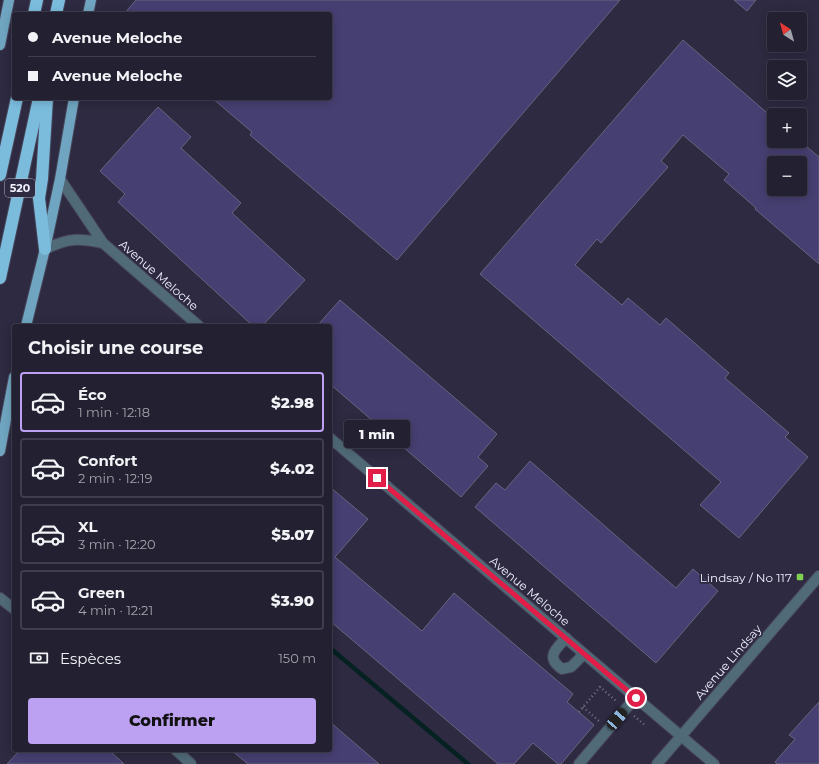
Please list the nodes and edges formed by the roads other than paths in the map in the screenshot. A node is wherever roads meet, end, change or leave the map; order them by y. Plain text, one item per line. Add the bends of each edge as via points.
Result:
1 (9, 0) edge
2 (37, 0) edge
3 (59, 0) edge
4 (90, 0) edge
5 (34, 12) edge
6 (56, 12) edge
7 (88, 12) edge
8 (0, 45) edge
9 (17, 100) edge
10 (39, 100) edge
11 (47, 100) edge
12 (74, 100) edge
13 (0, 175) edge
14 (60, 180) junction
15 (103, 243) junction
16 (45, 249) junction
17 (0, 278) edge
18 (26, 324) edge
19 (197, 324) edge
20 (12, 387) edge
21 (332, 440) edge
22 (0, 450) edge
23 (819, 576) edge
24 (0, 598) edge
25 (12, 607) edge
26 (566, 638) junction
27 (584, 654) junction
28 (636, 698) junction
29 (681, 736) junction
30 (178, 752) edge
31 (192, 764) edge
32 (579, 764) edge
33 (657, 764) edge
34 (714, 764) edge

1 - 8 main road
2 - 5 highway
3 - 6 highway
4 - 7 main road
9 - 13 highway, 520
10 - 17 highway, 520
11 - 16 highway via 39,198
12 - 14 main road
14 - 15 street, Avenue Meloche
14 - 16 main road
15 - 16 street, Avenue Meloche via 83,239 65,241
15 - 19 street, Avenue Meloche
16 - 18 main road
20 - 22 main road
21 - 26 street, Avenue Meloche
23 - 29 street, Avenue Lindsay
24 - 25 street
26 - 27 street, Avenue Meloche
26 - 27 street via 555,651 553,661 557,665 562,668 571,667
27 - 28 street, Avenue Meloche
28 - 29 street, Avenue Meloche
28 - 32 street
29 - 33 street, Avenue Lindsay
29 - 34 street, Avenue Meloche
30 - 31 street

